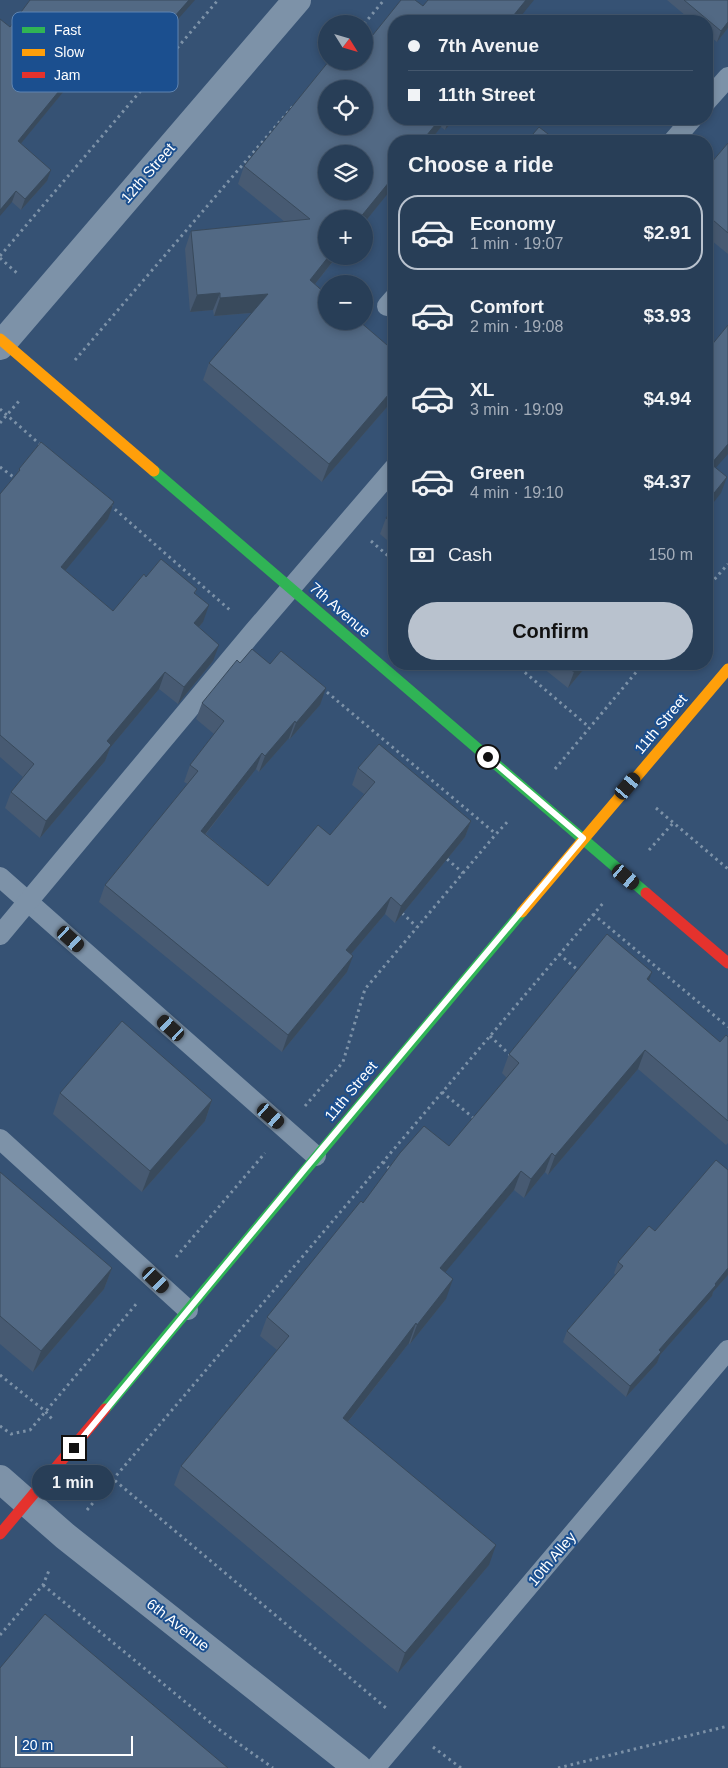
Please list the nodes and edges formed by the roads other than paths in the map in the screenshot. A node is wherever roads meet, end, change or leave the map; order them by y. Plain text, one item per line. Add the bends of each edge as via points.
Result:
1 (297, 0) edge
2 (728, 77) edge
3 (713, 94) edge
4 (687, 125) edge
5 (678, 135) edge
6 (1, 343) edge
7 (388, 475) edge
8 (291, 588) junction
9 (728, 669) edge
10 (583, 838) junction
11 (0, 877) edge
12 (28, 901) junction
13 (0, 935) edge
14 (728, 963) edge
15 (0, 1139) edge
16 (316, 1156) junction
17 (188, 1310) junction
18 (728, 1350) edge
19 (0, 1479) edge
20 (28, 1502) junction
21 (0, 1534) edge
22 (358, 1768) edge
23 (375, 1768) edge

1 - 6 street, 12th Street
2 - 3 lane
4 - 5 lane
6 - 8 street, 7th Avenue
7 - 8 lane
8 - 10 street, 7th Avenue
8 - 12 lane
9 - 10 street, 11th Street
10 - 14 street, 7th Avenue
10 - 16 street, 11th Street
11 - 12 lane
12 - 13 lane
12 - 16 lane
15 - 17 lane
16 - 17 street, 11th Street
17 - 20 street, 11th Street
18 - 23 lane, 10th Alley
19 - 20 street, 6th Avenue
20 - 21 street, 11th Street
20 - 22 street, 6th Avenue via 65,1536

